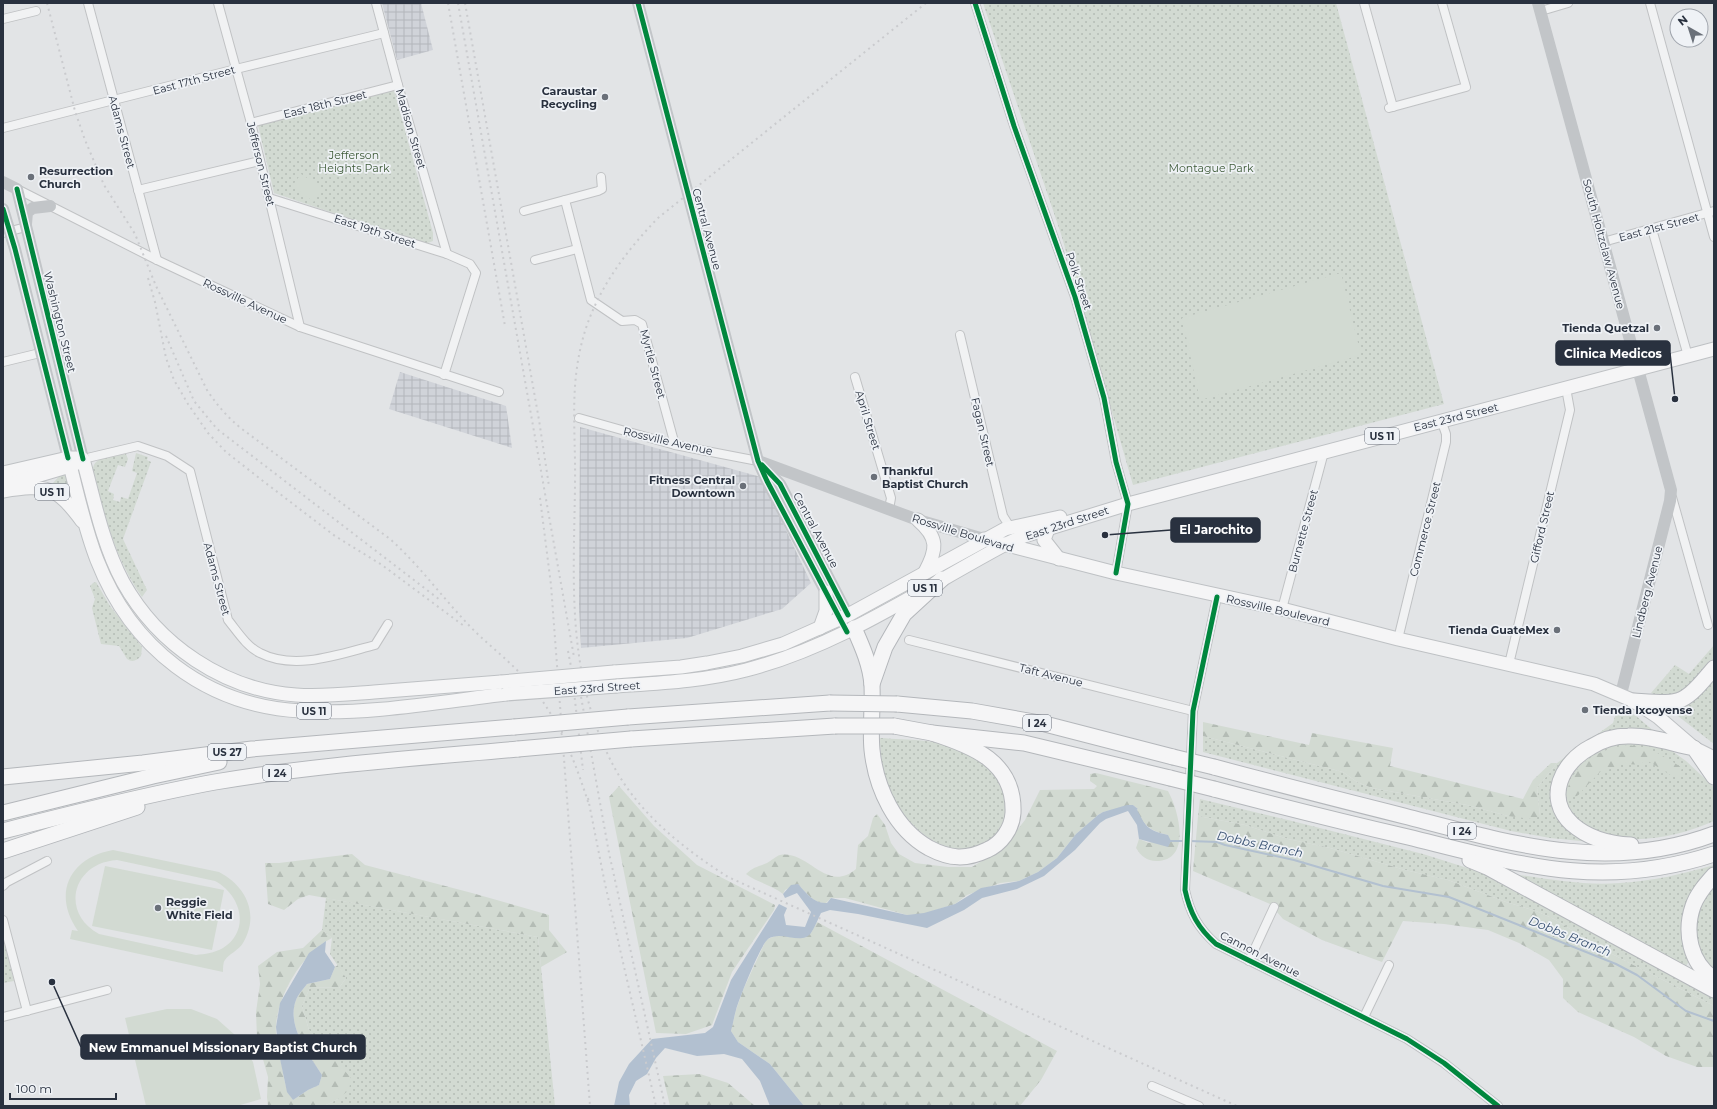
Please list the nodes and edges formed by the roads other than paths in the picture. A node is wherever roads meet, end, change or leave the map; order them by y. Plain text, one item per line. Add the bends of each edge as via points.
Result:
1 (88, 3) edge
2 (218, 3) edge
3 (376, 3) edge
4 (638, 3) edge
5 (975, 3) edge
6 (1364, 3) edge
7 (1442, 3) edge
8 (1568, 3) edge
9 (1650, 3) edge
10 (1540, 7) edge
11 (36, 11) dead end
12 (3, 19) edge
13 (384, 33) junction
14 (236, 69) junction
15 (398, 85) junction
16 (114, 101) junction
17 (251, 123) junction
18 (3, 128) edge
19 (260, 161) junction
20 (601, 177) dead end
21 (3, 182) edge
22 (17, 189) junction
23 (138, 190) junction
24 (269, 198) junction
25 (565, 200) junction
26 (50, 206) junction
27 (3, 209) edge
28 (524, 211) dead end
29 (1711, 212) edge
30 (26, 228) junction
31 (1652, 229) junction
32 (6, 233) edge
33 (1714, 237) edge
34 (1603, 242) junction
35 (577, 249) junction
36 (447, 254) junction
37 (157, 260) junction
38 (535, 260) dead end
39 (300, 327) junction
40 (960, 335) dead end
41 (1714, 349) edge
42 (40, 353) junction
43 (1688, 356) junction
44 (3, 362) edge
45 (1638, 370) junction
46 (444, 375) junction
47 (856, 377) dead end
48 (1566, 388) junction
49 (499, 392) dead end
50 (579, 418) dead end
51 (1441, 420) junction
52 (675, 445) junction
53 (1324, 452) junction
54 (83, 459) junction
55 (758, 461) junction
56 (69, 462) junction
57 (3, 473) edge
58 (3, 486) edge
59 (1671, 490) junction
60 (3, 491) edge
61 (1128, 504) junction
62 (889, 509) junction
63 (918, 520) junction
64 (87, 527) junction
65 (1010, 527) junction
66 (1048, 529) junction
67 (984, 539) junction
68 (1004, 545) junction
69 (112, 558) joint
70 (1059, 559) junction
71 (925, 572) junction
72 (1116, 573) junction
73 (942, 579) junction
74 (826, 592) junction
75 (1217, 596) junction
76 (1282, 609) junction
77 (847, 623) junction
78 (388, 624) dead end
79 (1708, 625) dead end
80 (820, 628) junction
81 (1398, 639) junction
82 (909, 640) dead end
83 (1509, 664) junction
84 (1714, 668) edge
85 (872, 684) junction
86 (1628, 697) junction
87 (1193, 711) junction
88 (932, 733) junction
89 (388, 738) junction
90 (1694, 748) junction
91 (1714, 758) edge
92 (3, 766) edge
93 (66, 770) junction
94 (3, 777) edge
95 (1714, 777) edge
96 (214, 782) junction
97 (3, 813) edge
98 (3, 831) edge
99 (1714, 834) edge
100 (1417, 840) junction
101 (1666, 848) junction
102 (3, 851) edge
103 (1714, 854) edge
104 (47, 861) dead end
105 (1714, 875) edge
106 (3, 886) edge
107 (1274, 906) dead end
108 (3, 920) edge
109 (1249, 961) junction
110 (1389, 965) dead end
111 (1714, 979) edge
112 (107, 990) dead end
113 (1714, 990) edge
114 (27, 1011) junction
115 (1364, 1016) junction
116 (3, 1017) edge
117 (1152, 1086) dead end
118 (1199, 1106) edge
119 (1498, 1106) edge

1 - 16 street, Adams Street
2 - 14 street, Jefferson Street
3 - 13 street, Madison Street
4 - 55 main road, Central Avenue
5 - 61 street, Polk Street via 1014,126 1093,354 1116,462
6 - 7 street via 1391,107 1466,87
8 - 10 street
9 - 29 street
10 - 34 main road, South Holtzclaw Avenue
11 - 12 street
13 - 14 street, East 17th Street
13 - 15 street, Madison Street
14 - 16 street, East 17th Street
14 - 17 street, Jefferson Street
15 - 17 street, East 18th Street
15 - 36 street, Madison Street
16 - 18 street, East 17th Street
16 - 23 street, Adams Street
17 - 19 street, Jefferson Street
19 - 23 street
19 - 24 street, Jefferson Street
20 - 25 street via 602,189
21 - 22 main road, Rossville Avenue
22 - 26 street, Rossville Avenue
22 - 30 main road, Washington Street
23 - 37 street, Adams Street
24 - 36 street, East 19th Street
24 - 39 street, Jefferson Street
25 - 28 street
25 - 35 street, Myrtle Street
26 - 30 main road via 33,208 28,212
26 - 37 street, Rossville Avenue
27 - 32 main road
29 - 31 street, East 21st Street
29 - 33 street
30 - 32 street
30 - 54 main road, Washington Street
31 - 34 street, East 21st Street
31 - 43 street
32 - 42 main road
34 - 45 main road, South Holtzclaw Avenue
35 - 38 street
35 - 52 street, Myrtle Street via 591,300 622,321 635,320 642,324
36 - 46 street, East 19th Street via 470,264 476,273
37 - 39 street, Rossville Avenue
39 - 46 street, Rossville Avenue
40 - 65 street, Fagan Street via 1003,516
41 - 43 main road, East 23rd Street / US 11
42 - 44 street
42 - 56 main road
43 - 45 main road, East 23rd Street / US 11
45 - 48 main road, East 23rd Street / US 11
45 - 59 main road, South Holtzclaw Avenue
46 - 49 street, Rossville Avenue
47 - 62 street, April Street via 891,498
48 - 51 main road, East 23rd Street / US 11
48 - 83 street, Gifford Street via 1570,410
50 - 52 street, Rossville Avenue
51 - 53 main road, East 23rd Street / US 11
51 - 81 street, Commerce Street via 1446,442
52 - 55 street, Rossville Avenue
53 - 61 main road, East 23rd Street / US 11
53 - 76 street, Burnette Street
54 - 56 main road
54 - 69 main road, Washington Street / US 11
54 - 78 street, Adams Street via 138,446 167,456 190,471 228,620 260,653 289,661 324,658 375,646
55 - 62 main road, Rossville Boulevard
55 - 74 main road, Central Avenue
55 - 77 main road, Central Avenue via 780,484
56 - 57 main road
56 - 58 main road
56 - 64 main road
59 - 79 street, South Holtzclaw Avenue
59 - 86 main road, Lindberg Avenue
60 - 64 main road, US 11 via 34,487 50,490 67,501
61 - 65 main road, East 23rd Street / US 11
61 - 66 main road, East 23rd Street / US 11
61 - 72 street, Polk Street
62 - 63 main road, Rossville Boulevard
63 - 67 main road, Rossville Boulevard
63 - 71 main road via 932,537 935,551
64 - 77 main road, East 23rd Street / US 11, bridge via 96,559 123,611 158,652 181,671 204,685 251,704 300,711 338,711 506,694 698,680 746,670 792,656
65 - 67 main road, East 23rd Street / US 11
66 - 68 main road, East 23rd Street / US 11
66 - 70 main road via 1044,540
67 - 68 main road, Rossville Boulevard
67 - 71 main road, East 23rd Street / US 11
68 - 70 main road, Rossville Boulevard
68 - 73 main road, East 23rd Street / US 11
69 - 80 main road, East 23rd Street / US 11, bridge via 123,582 153,625 190,657 212,671 239,683 295,695 331,696 681,667 742,656 783,644
70 - 72 main road, Rossville Boulevard
71 - 77 main road, East 23rd Street / US 11
72 - 75 main road, Rossville Boulevard
73 - 77 main road, East 23rd Street / US 11
73 - 85 highway via 904,614 885,647
74 - 77 main road, Central Avenue
74 - 80 main road via 826,611
75 - 76 main road, Rossville Boulevard
75 - 87 street, Cannon Avenue
76 - 81 main road, Rossville Boulevard
77 - 80 main road, East 23rd Street / US 11
77 - 85 highway via 863,649
81 - 83 main road, Rossville Boulevard
82 - 87 street, Taft Avenue
83 - 86 main road, Rossville Boulevard via 1594,684
84 - 86 highway via 1693,692 1682,700 1672,703
85 - 88 highway via 872,750 883,792 892,812 904,829 918,842 937,852 958,857 973,857 993,848 1006,834 1013,816 1014,800 1002,771 985,754
86 - 90 main road, Rossville Boulevard via 1658,717
87 - 109 street, Cannon Avenue via 1185,890 1193,918 1203,933 1216,944
88 - 96 highway, I 24, bridge via 894,726 835,726 631,739 309,769
88 - 100 highway, I 24, bridge via 1024,743
89 - 93 highway, US 27 via 252,749
89 - 97 highway, I 24 via 229,760
89 - 101 highway, I 24, bridge via 628,716 830,703 897,704 972,711 1038,723 1518,845 1586,854 1640,853
90 - 91 main road, Rossville Boulevard
90 - 95 highway, Rossville Boulevard
90 - 101 highway via 1645,737 1611,738 1598,742 1574,758 1561,777 1561,807 1572,824 1595,838 1614,844
92 - 93 highway
93 - 94 highway, US 27
96 - 98 highway, I 24
96 - 102 highway
99 - 101 highway, I 24
100 - 103 highway, I 24 via 1507,862 1563,872 1627,873 1656,870
100 - 113 highway via 1487,867
104 - 106 street
105 - 111 highway via 1694,905 1689,930 1695,958 1701,968
107 - 109 street
108 - 114 street
109 - 115 street, Cannon Avenue
110 - 115 street
112 - 114 street
114 - 116 street
115 - 119 street, Cannon Avenue via 1444,1063
117 - 118 street

